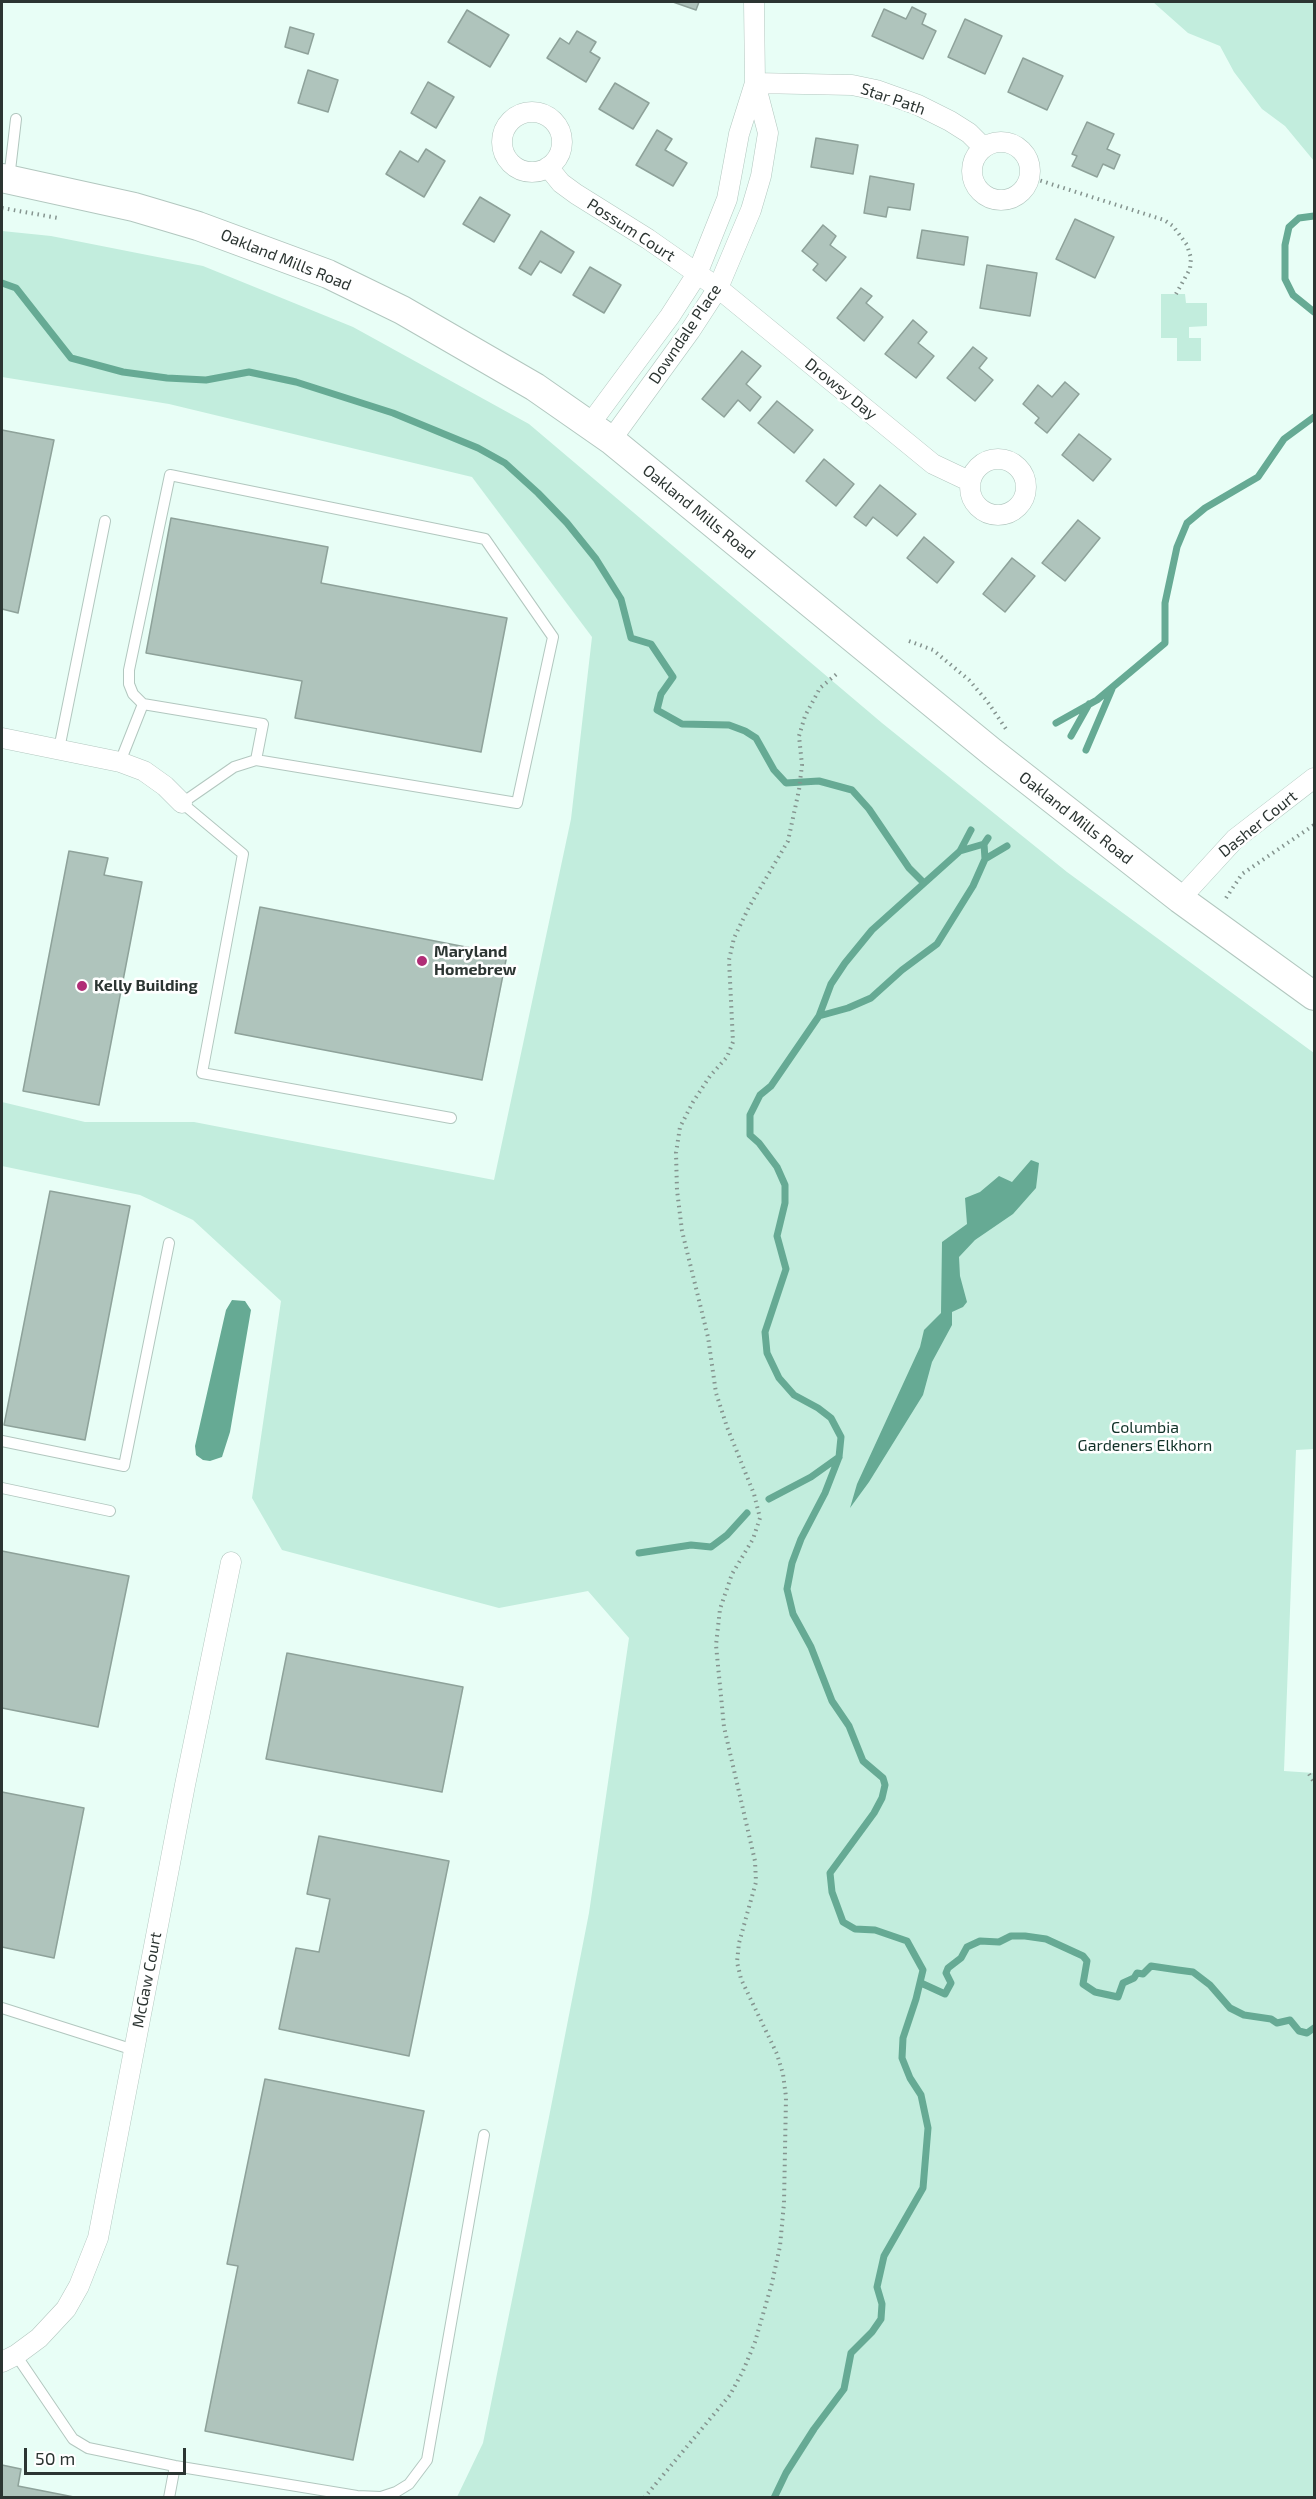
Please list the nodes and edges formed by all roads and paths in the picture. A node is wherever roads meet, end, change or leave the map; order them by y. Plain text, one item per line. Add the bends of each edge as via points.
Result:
1 (754, 2) edge
2 (755, 82) junction
3 (16, 119) dead end
4 (983, 147) junction
5 (549, 167) dead end
6 (1029, 177) junction
7 (5, 178) edge
8 (2, 208) edge
9 (59, 218) dead end
10 (697, 274) junction
11 (718, 288) junction
12 (1176, 294) dead end
13 (600, 432) junction
14 (969, 481) dead end
15 (105, 521) dead end
16 (909, 641) dead end
17 (839, 672) dead end
18 (143, 704) junction
19 (1006, 729) dead end
20 (2, 738) edge
21 (59, 748) junction
22 (256, 760) junction
23 (120, 762) junction
24 (1314, 778) edge
25 (182, 803) junction
26 (1314, 825) edge
27 (1180, 898) junction
28 (1226, 898) dead end
29 (1314, 996) edge
30 (451, 1118) dead end
31 (169, 1243) dead end
32 (2, 1442) edge
33 (2, 1488) edge
34 (110, 1511) dead end
35 (231, 1562) dead end
36 (1309, 1774) dead end
37 (1314, 1782) edge
38 (2, 2008) edge
39 (134, 2050) junction
40 (484, 2135) dead end
41 (8, 2359) edge
42 (175, 2466) junction
43 (169, 2498) edge
44 (644, 2498) edge

1 - 2 street, Downdale Place
2 - 4 street, Star Path via 852,85 876,90 950,121
2 - 10 street, Downdale Place via 739,134 727,199
2 - 11 street, Downdale Place via 768,133 761,176 738,246
3 - 7 lane
4 - 6 street via 996,141 1010,143 1022,151 1029,163
4 - 6 street via 975,156 972,174 980,191 990,198 1014,196
5 - 10 street, Possum Court via 576,194 648,238
6 - 12 path via 1173,226 1191,258 1190,269
7 - 13 street, Oakland Mills Road via 198,226 328,274 402,310 536,387
8 - 9 path
10 - 11 street, Possum Court
10 - 13 street, Downdale Place
11 - 13 street, Downdale Place via 690,331
11 - 14 street, Drowsy Day via 933,464
13 - 27 street, Oakland Mills Road via 983,745
15 - 21 lane
16 - 19 path via 933,650 969,680
17 - 44 path via 820,688 805,716 799,736 799,790 788,841 749,907 734,938 729,960 733,1041 727,1057 710,1076 680,1127 676,1153 682,1231 708,1337 716,1393 760,1518 753,1539 732,1574 720,1609 716,1645 724,1727 755,1861 756,1882 737,1962 741,1979 777,2054 785,2086 784,2203 772,2283 755,2342 730,2396
18 - 22 lane via 263,724
18 - 22 lane via 133,694 129,670 170,475 485,539 553,637 517,803
18 - 23 lane
20 - 21 street
21 - 23 street
22 - 25 lane via 234,768
23 - 25 street via 144,771
24 - 27 street, Dasher Court via 1235,839
25 - 30 lane via 243,854 202,1073
26 - 28 path via 1242,874
27 - 29 street, Oakland Mills Road
31 - 32 lane via 124,1466
33 - 34 lane
35 - 39 street, McGaw Court
36 - 37 path
38 - 39 lane
39 - 41 street, McGaw Court via 98,2238 89,2262 66,2309 39,2338
40 - 42 lane via 427,2460 409,2484 381,2497 357,2496
41 - 42 lane via 73,2439 101,2452
42 - 43 lane

